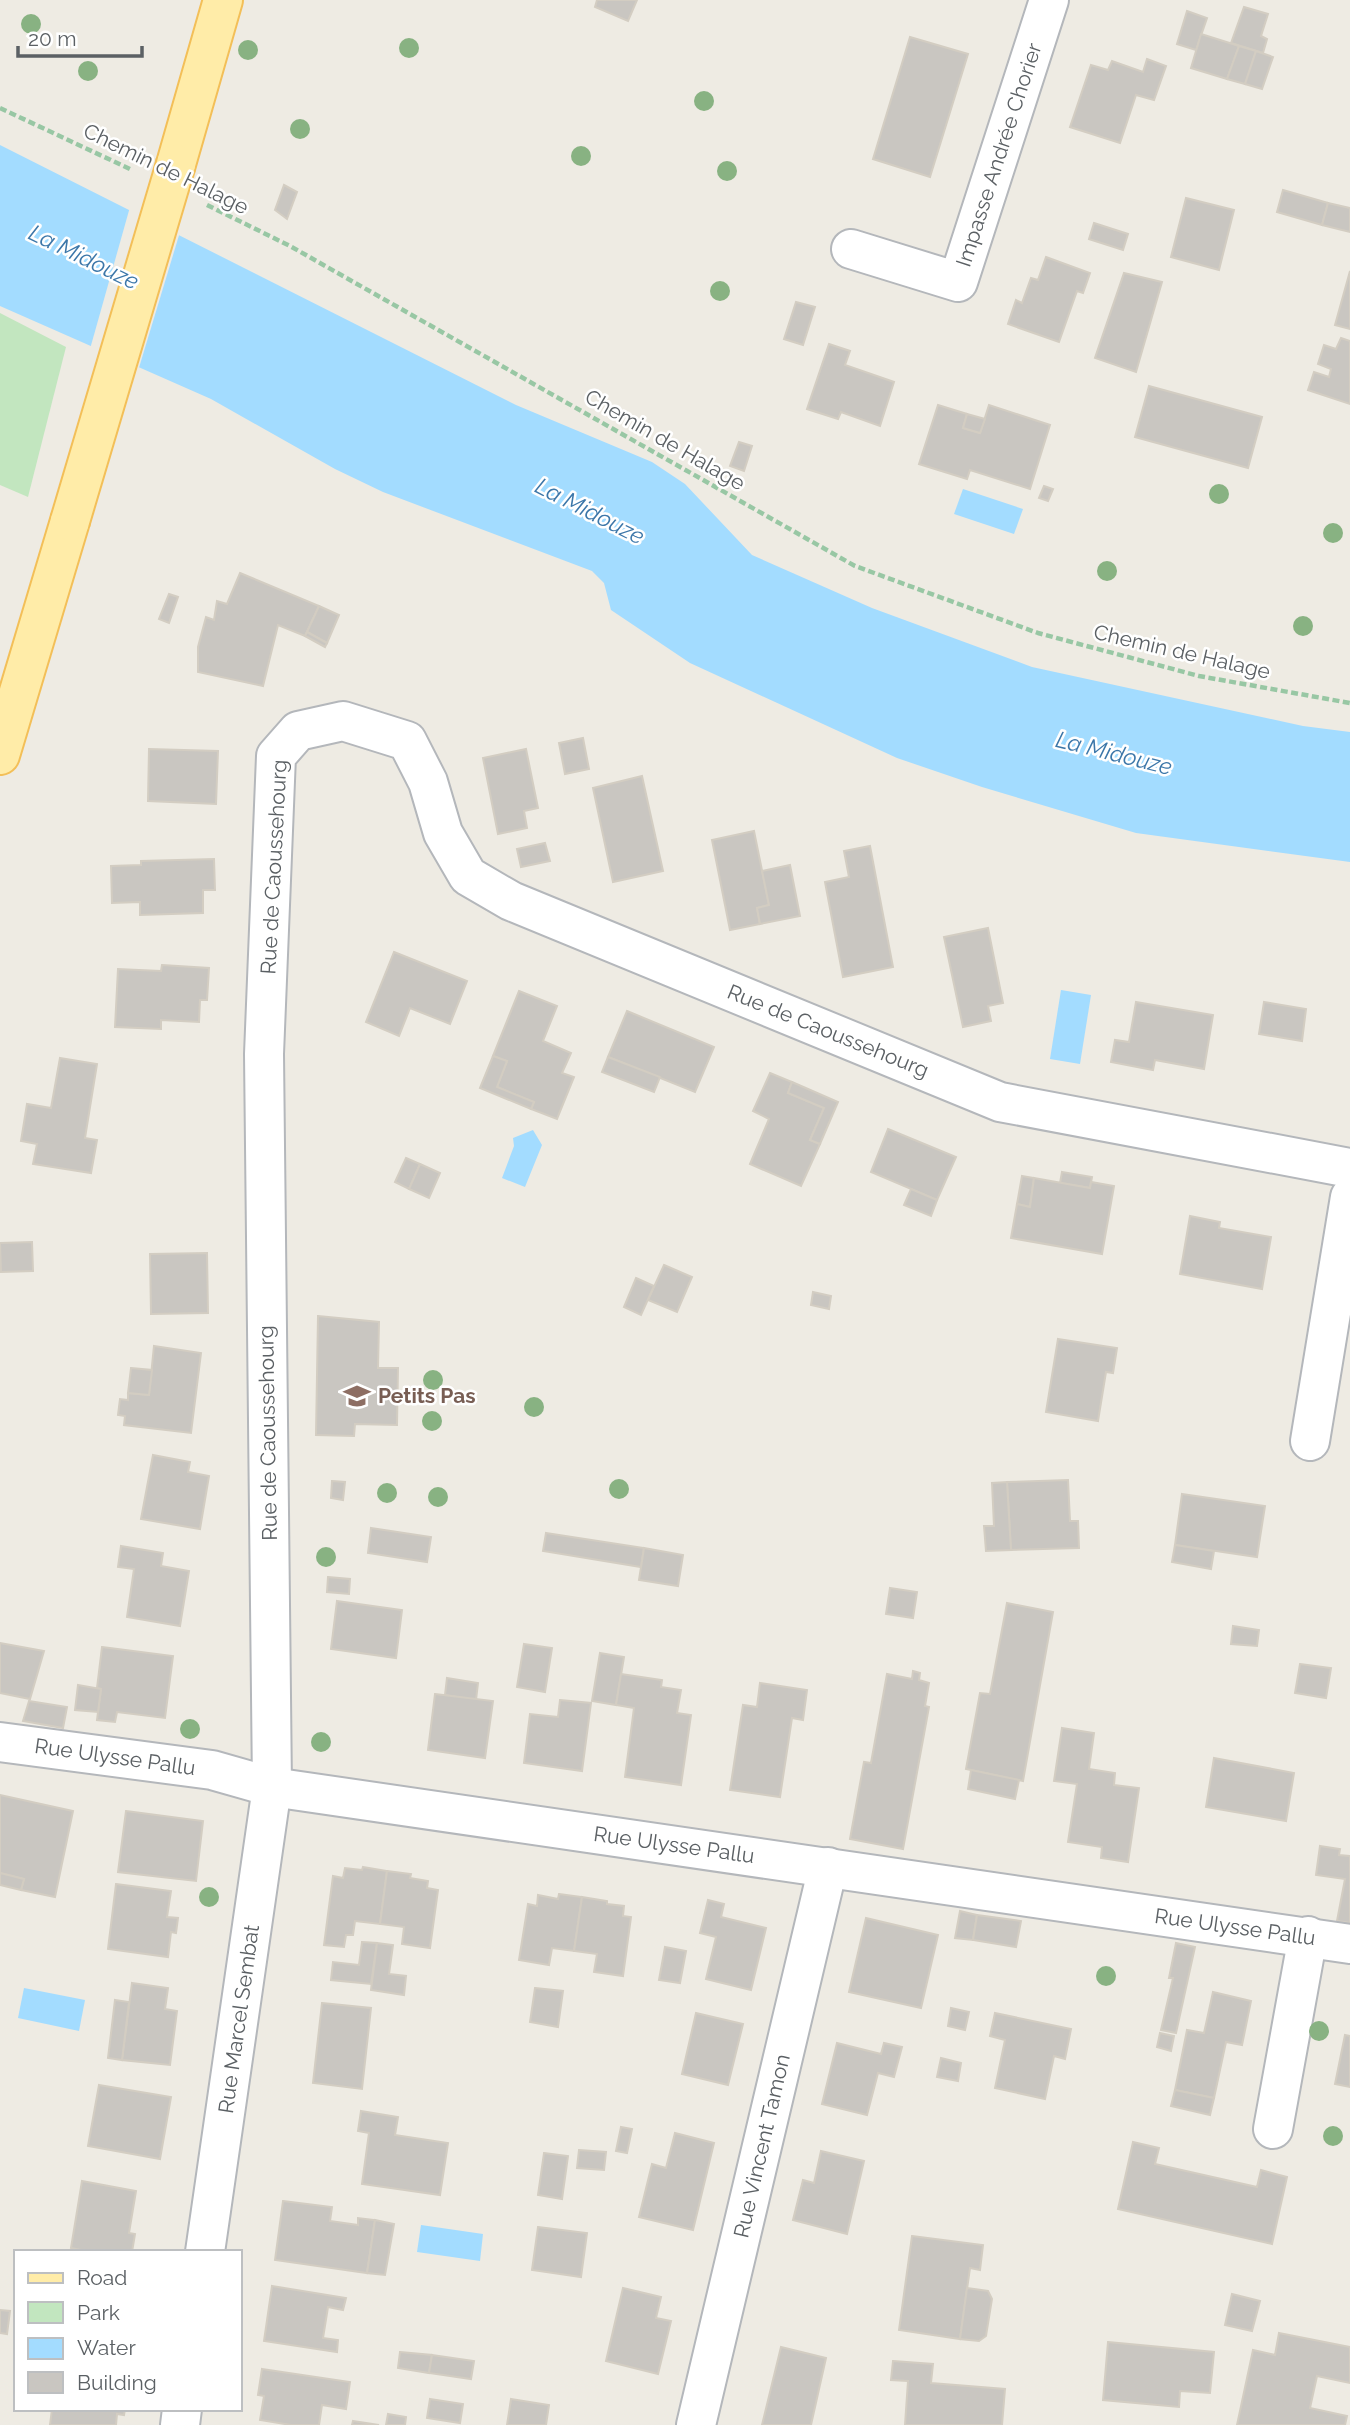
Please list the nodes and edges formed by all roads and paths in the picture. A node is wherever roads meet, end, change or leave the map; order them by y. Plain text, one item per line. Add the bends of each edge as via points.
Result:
1 (223, 0) edge
2 (1049, 0) edge
3 (0, 108) edge
4 (160, 170) junction
5 (203, 203) dead end
6 (851, 249) dead end
7 (1350, 703) edge
8 (0, 755) edge
9 (1350, 1168) edge
10 (1350, 1197) edge
11 (1310, 1441) dead end
12 (0, 1742) edge
13 (272, 1787) junction
14 (828, 1867) junction
15 (1308, 1936) junction
16 (1350, 1944) edge
17 (1273, 2129) dead end
18 (205, 2250) edge
19 (695, 2425) edge

1 - 4 main road
2 - 6 street, Impasse Andrée Chorier via 958,282
3 - 4 path, Chemin de Halage
4 - 8 main road, bridge via 70,521
5 - 7 path, Chemin de Halage via 290,246 855,566 1038,633 1199,676
9 - 13 street, Rue de Caoussehourg via 1000,1102 511,901 468,876 443,833 428,782 407,741 344,721 298,731 276,756 264,1054
10 - 11 street
12 - 13 street, Rue Ulysse Pallu via 212,1770
13 - 14 street, Rue Ulysse Pallu
13 - 18 street, Rue Marcel Sembat
14 - 15 street, Rue Ulysse Pallu
14 - 19 street, Rue Vincent Tamon
15 - 16 street, Rue Ulysse Pallu
15 - 17 street

